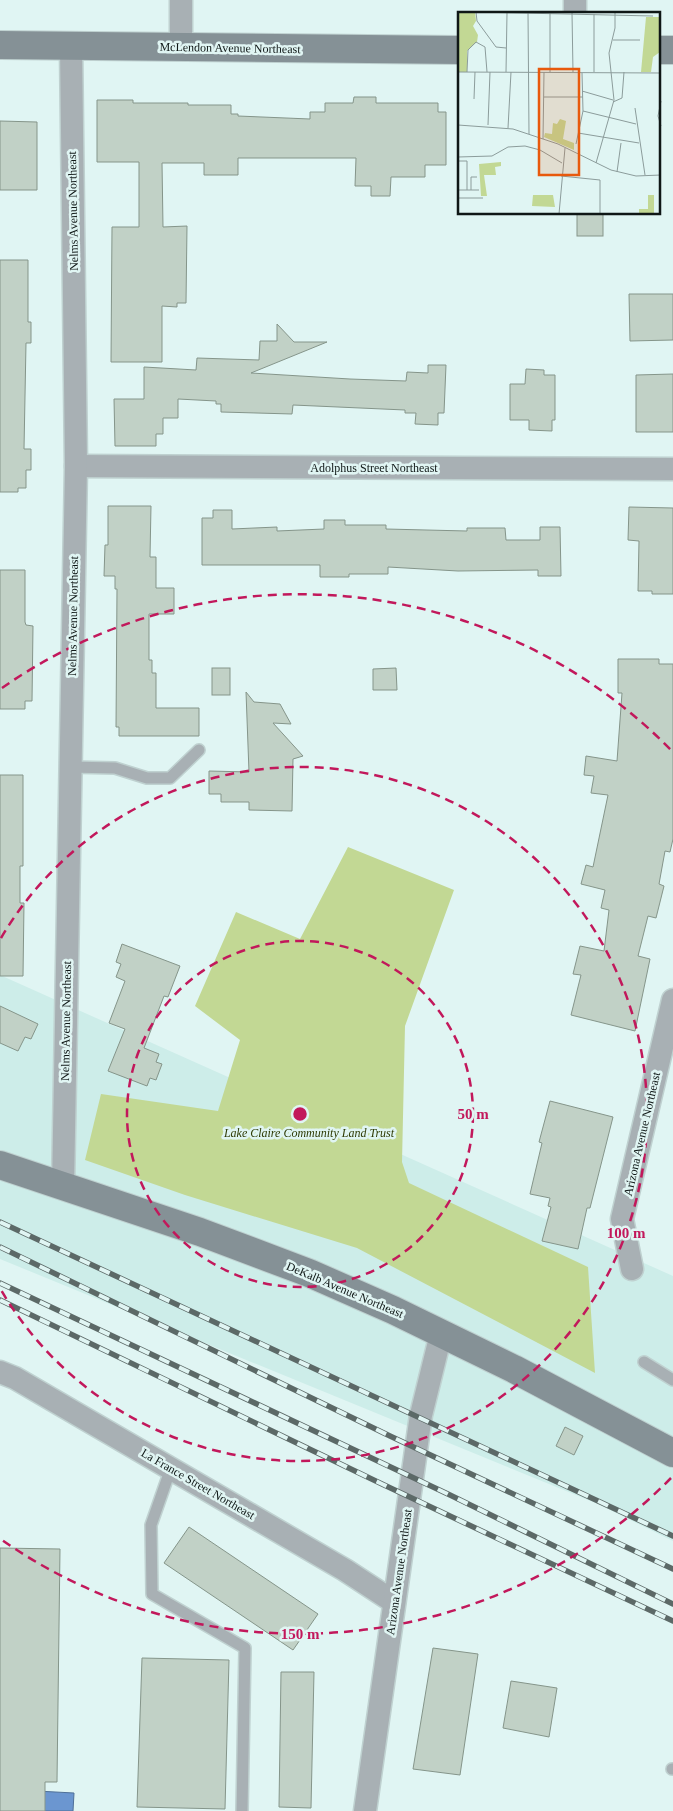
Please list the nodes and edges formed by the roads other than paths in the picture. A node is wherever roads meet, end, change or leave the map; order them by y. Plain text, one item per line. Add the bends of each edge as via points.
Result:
1 (181, 0) edge
2 (0, 45) edge
3 (71, 45) junction
4 (181, 48) junction
5 (458, 50) edge
6 (660, 50) edge
7 (673, 50) edge
8 (76, 466) junction
9 (673, 470) edge
10 (199, 750) dead end
11 (70, 767) junction
12 (673, 1000) edge
13 (663, 1088) edge
14 (0, 1165) edge
15 (63, 1187) junction
16 (632, 1269) dead end
17 (440, 1334) junction
18 (644, 1362) dead end
19 (0, 1372) edge
20 (673, 1380) edge
21 (673, 1453) edge
22 (171, 1468) junction
23 (394, 1602) junction
24 (242, 1811) edge
25 (365, 1811) edge

1 - 4 street
2 - 3 main road, McLendon Avenue Northeast
3 - 4 main road, McLendon Avenue Northeast
3 - 8 street, Nelms Avenue Northeast
4 - 5 main road, McLendon Avenue Northeast
6 - 7 main road
8 - 9 street, Adolphus Street Northeast
8 - 11 street, Nelms Avenue Northeast
10 - 11 lane via 170,778 148,778 115,768
11 - 15 street, Nelms Avenue Northeast
12 - 13 street, Arizona Avenue Northeast
13 - 16 street, Arizona Avenue Northeast via 622,1219
14 - 15 main road, DeKalb Avenue Northeast
15 - 17 main road, DeKalb Avenue Northeast via 200,1232 309,1273
17 - 21 main road, DeKalb Avenue Northeast
17 - 23 street, Arizona Avenue Northeast via 421,1415
18 - 20 lane
19 - 22 street, La France Street Northeast
22 - 23 street, La France Street Northeast
22 - 24 lane via 151,1525 152,1594 245,1648
23 - 25 street, Arizona Avenue Northeast

